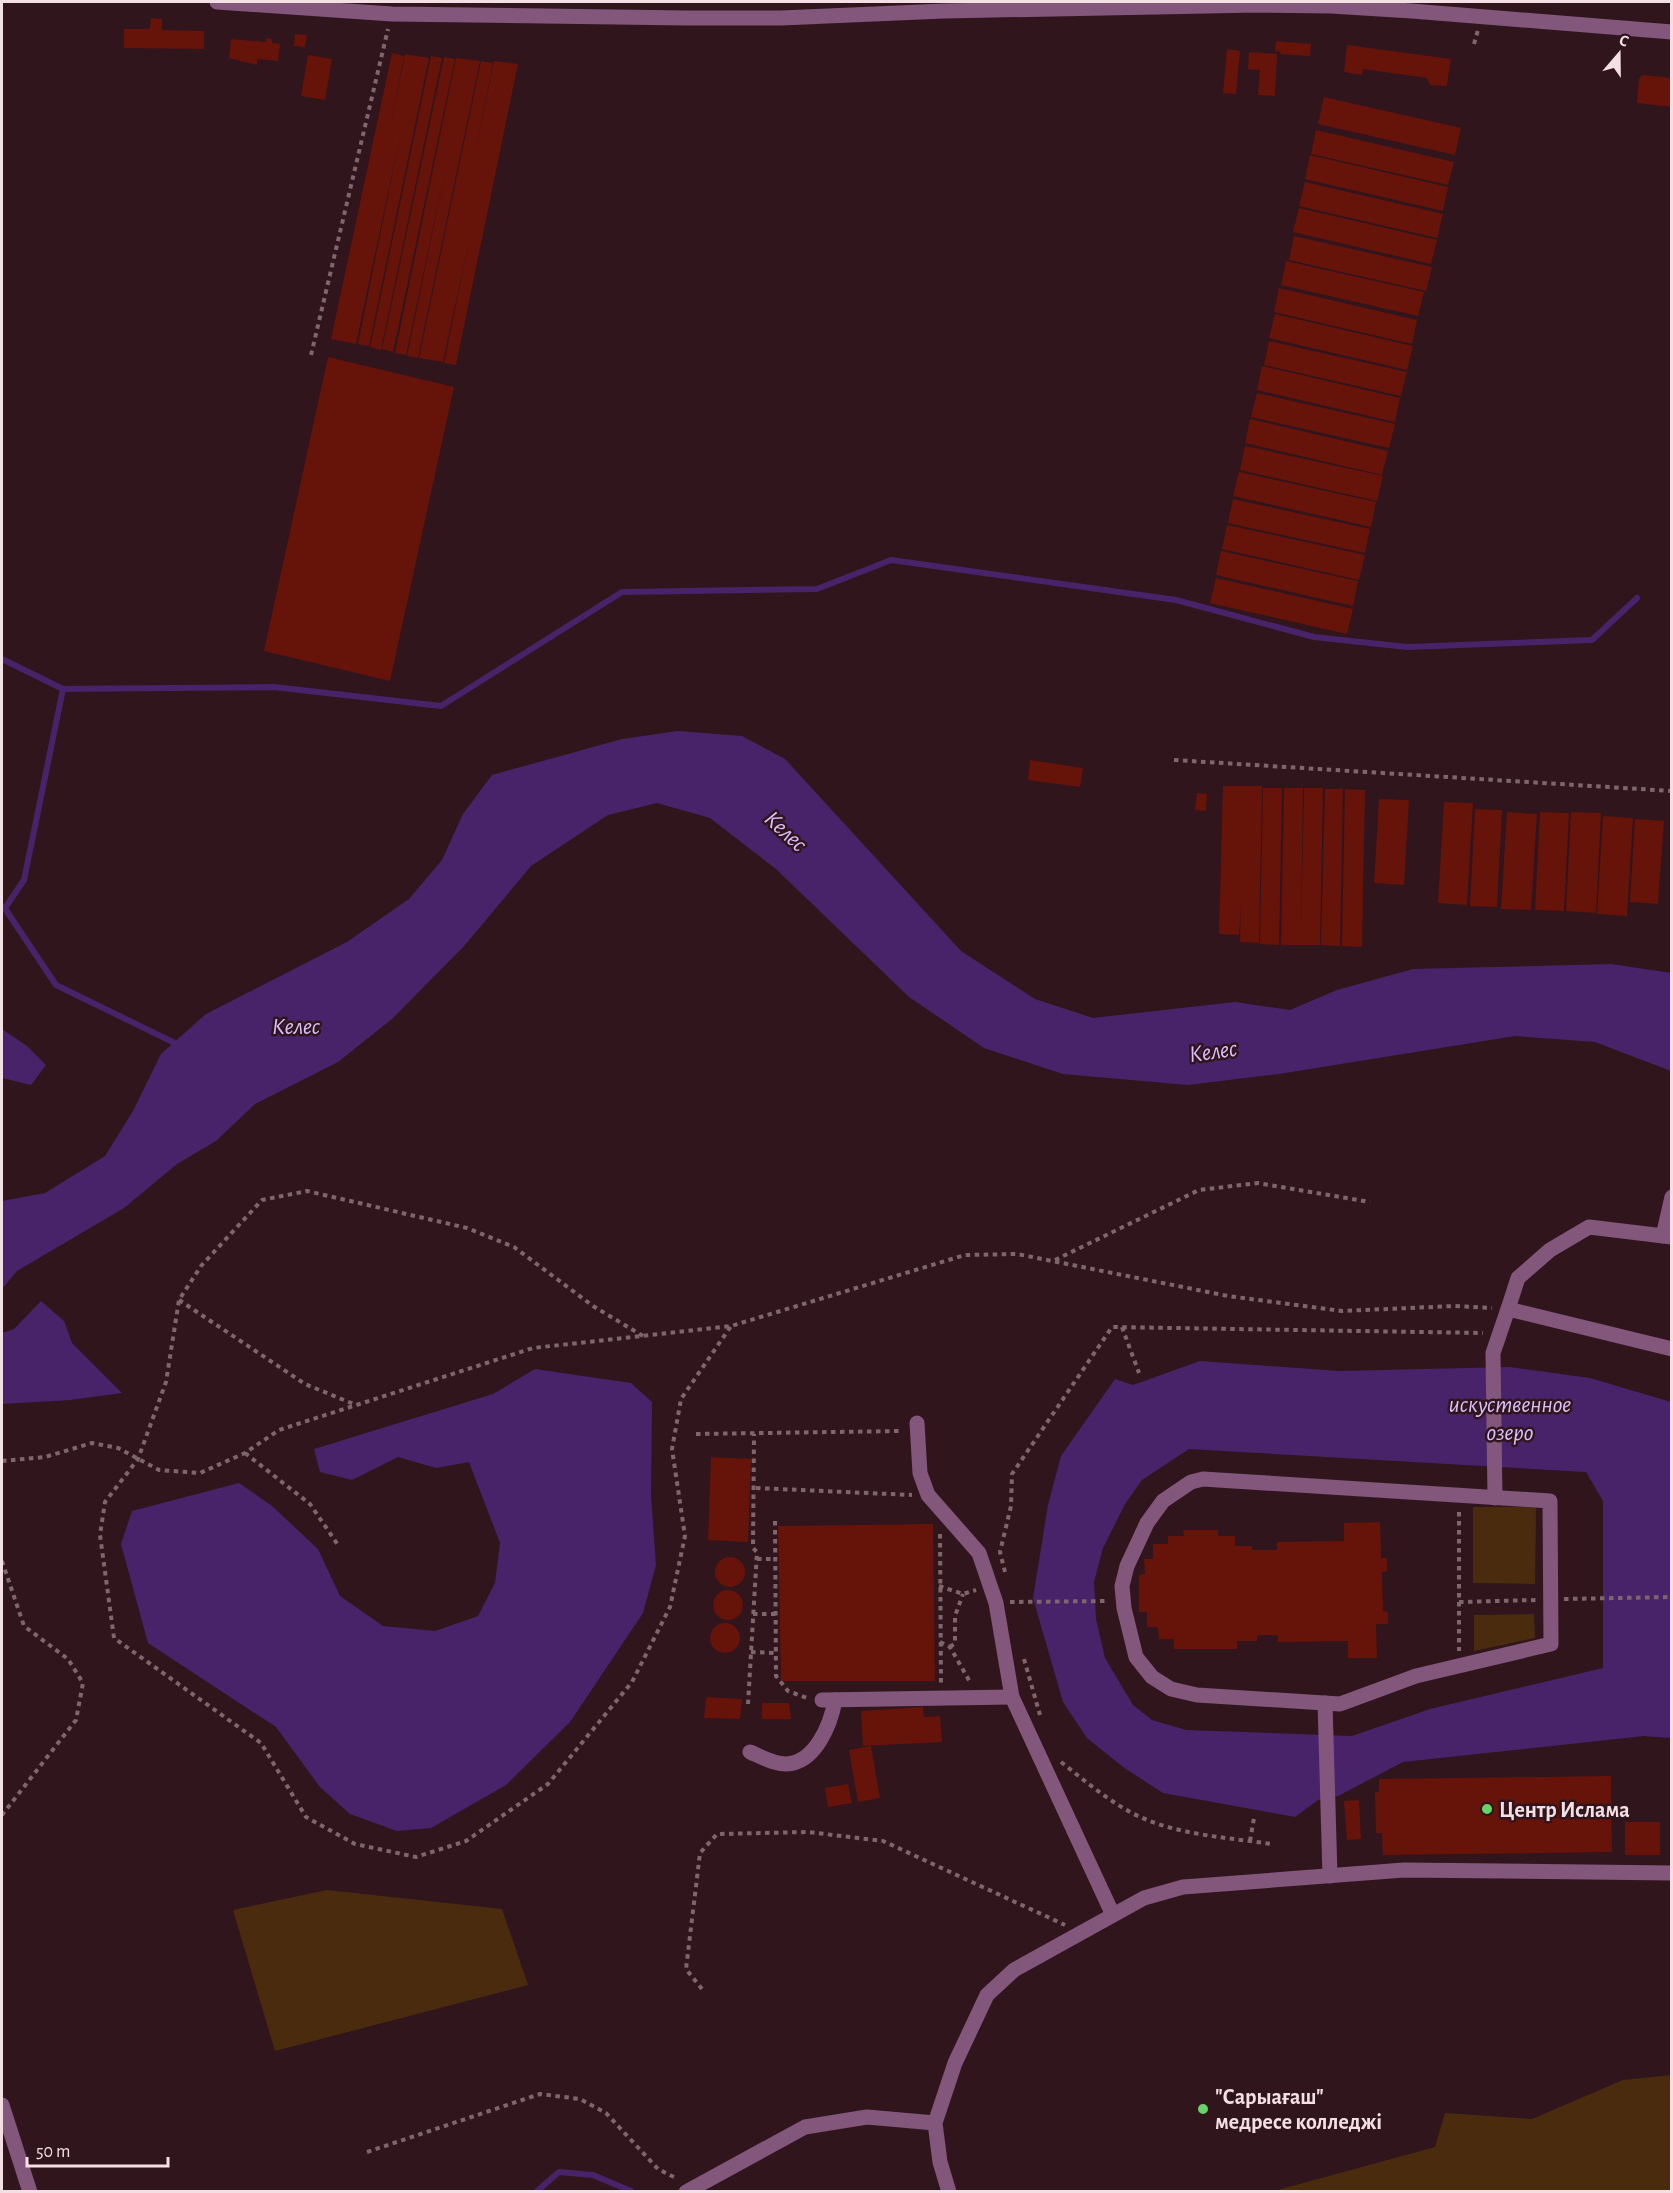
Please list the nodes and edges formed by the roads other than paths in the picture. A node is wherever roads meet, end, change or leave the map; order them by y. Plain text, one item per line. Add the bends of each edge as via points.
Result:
1 (217, 2) edge
2 (1671, 32) edge
3 (1671, 1197) edge
4 (1667, 1236) edge
5 (1508, 1309) junction
6 (1671, 1349) edge
7 (917, 1427) road end
8 (1494, 1498) junction
9 (1012, 1697) junction
10 (1326, 1710) junction
11 (750, 1752) dead end
12 (1671, 1873) edge
13 (1330, 1876) junction
14 (1113, 1916) junction
15 (2, 2105) edge
16 (935, 2123) junction
17 (690, 2189) edge
18 (30, 2192) edge
19 (949, 2192) edge

1 - 2 street via 392,14 781,18 1258,5 1412,10
3 - 4 street
4 - 5 street via 1589,1227 1550,1250 1518,1278
5 - 6 street
5 - 8 street via 1493,1353
7 - 9 street via 920,1473 928,1495 980,1553 991,1586
8 - 10 street via 1550,1501 1551,1644 1416,1676
8 - 10 street via 1203,1479 1191,1482 1163,1501 1147,1523 1122,1586 1136,1657 1152,1677 1171,1689
9 - 11 street via 829,1700 830,1726 806,1755 789,1764
9 - 14 street
10 - 13 street
12 - 13 street via 1404,1870
13 - 14 street via 1183,1887 1144,1898
14 - 16 street via 1014,1971 987,1995 955,2063
15 - 18 street
16 - 17 street via 867,2117 805,2127
16 - 19 street

